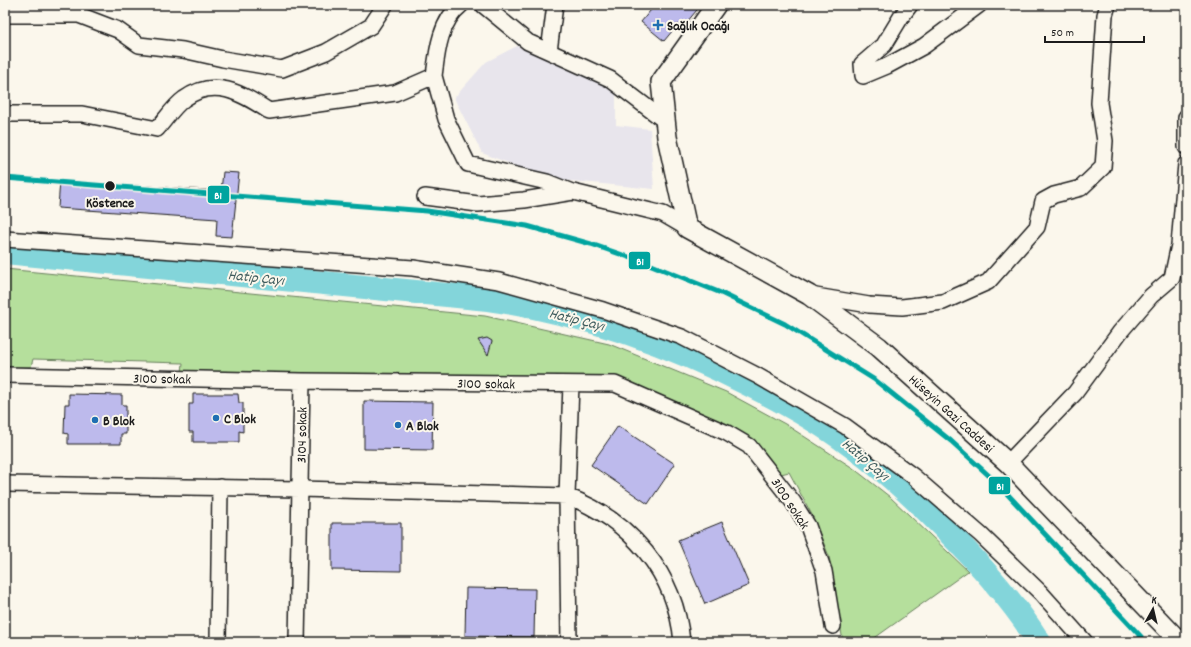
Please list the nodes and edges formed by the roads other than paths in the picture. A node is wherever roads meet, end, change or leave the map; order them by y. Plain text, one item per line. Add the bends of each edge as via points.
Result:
1 (384, 5) edge
2 (461, 5) edge
3 (483, 5) edge
4 (555, 5) edge
5 (716, 5) edge
6 (910, 5) edge
7 (979, 5) edge
8 (1108, 5) edge
9 (5, 15) edge
10 (549, 52) junction
11 (434, 76) junction
12 (5, 114) edge
13 (1186, 117) edge
14 (665, 121) junction
15 (1186, 147) edge
16 (1186, 164) edge
17 (573, 192) junction
18 (425, 196) dead end
19 (687, 228) junction
20 (5, 239) edge
21 (809, 295) junction
22 (5, 375) edge
23 (302, 381) junction
24 (571, 384) junction
25 (1008, 463) junction
26 (5, 484) edge
27 (220, 487) junction
28 (300, 489) junction
29 (567, 496) junction
30 (833, 626) dead end
31 (218, 642) edge
32 (297, 642) edge
33 (568, 642) edge
34 (682, 642) edge
35 (1085, 642) edge
36 (1180, 642) edge

1 - 9 street via 371,26 326,52 282,69 183,50 139,45 118,30 79,15
2 - 11 street via 454,11 438,43
3 - 10 street via 528,42
4 - 10 street
5 - 14 street via 661,82
6 - 7 street via 884,45 862,64 863,76 924,46
8 - 21 street via 1105,15 1099,103 1105,141 1103,167 1081,188 1054,195 1043,201 1037,227 988,282 943,302 902,307 869,305
10 - 14 street via 610,79
11 - 12 street via 395,93 269,111 241,93 209,87 184,99 157,129 82,114
11 - 17 street via 446,119 468,164 547,182
13 - 15 street
14 - 19 street
16 - 25 street via 1179,245 1172,278 1151,296 1120,332 1075,393
17 - 18 street via 478,204
17 - 19 street via 664,214
19 - 21 street, Hüseyin Gazi Caddesi
20 - 35 street via 413,268 499,281 602,310 682,337 756,374 845,426 913,476 981,535 1041,593
21 - 25 street, Hüseyin Gazi Caddesi via 879,347
22 - 23 street, 3100 sokak
23 - 24 street, 3100 sokak
23 - 28 street, 3104 sokak
24 - 29 street
24 - 30 street, 3100 sokak via 615,384 727,433 749,446 794,502 808,526 824,571
25 - 36 street, Hüseyin Gazi Caddesi
26 - 27 street
27 - 28 street
27 - 31 street
28 - 29 street
28 - 32 street, 3104 sokak
29 - 33 street
29 - 34 street via 588,504 607,516 639,542 661,574 675,605

